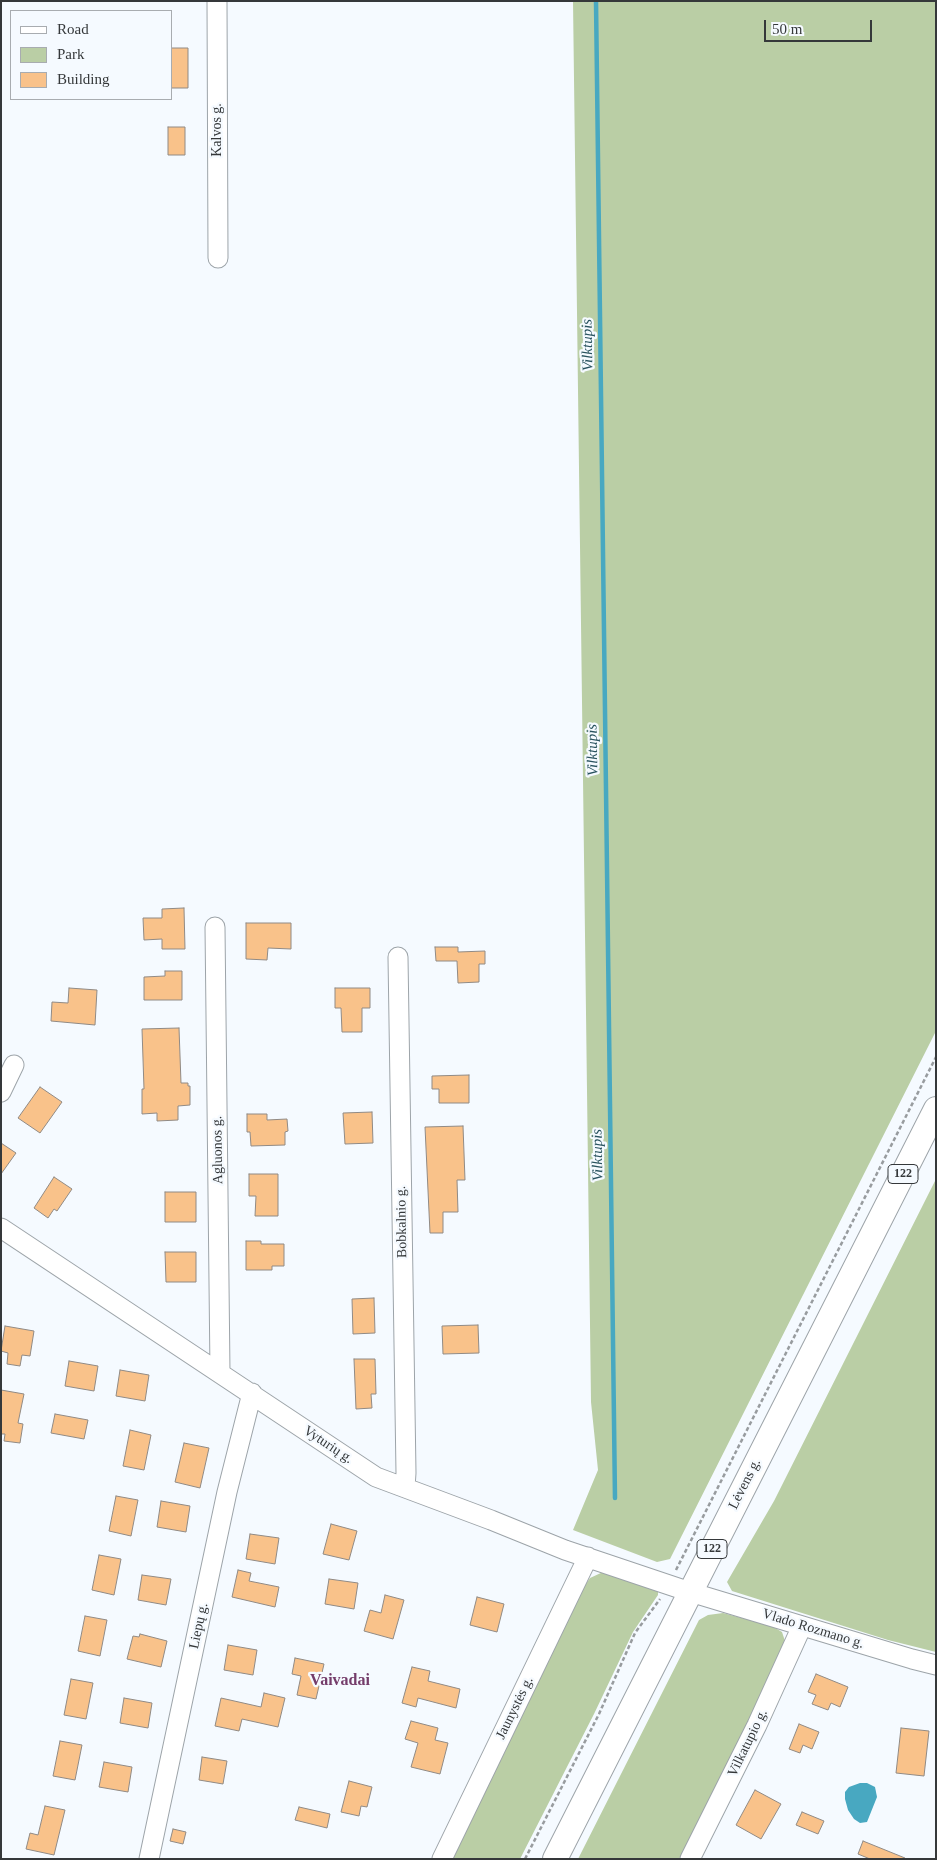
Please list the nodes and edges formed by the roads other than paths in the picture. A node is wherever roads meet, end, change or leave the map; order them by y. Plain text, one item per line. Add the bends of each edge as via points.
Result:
1 (217, 1) edge
2 (218, 258) dead end
3 (215, 927) dead end
4 (398, 957) dead end
5 (14, 1065) dead end
6 (1, 1092) edge
7 (936, 1109) edge
8 (1, 1228) edge
9 (220, 1372) junction
10 (252, 1393) junction
11 (405, 1487) junction
12 (588, 1557) junction
13 (680, 1589) junction
14 (802, 1626) junction
15 (936, 1664) edge
16 (149, 1859) edge
17 (442, 1859) edge
18 (555, 1859) edge
19 (690, 1859) edge

1 - 2 street, Kalvos g.
3 - 9 street, Agluonos g.
4 - 11 street, Bobkalnio g.
5 - 6 street
7 - 13 main road, Lėvens g. / 122
8 - 9 street, Vyturių g.
9 - 10 street, Vyturių g.
10 - 11 street, Vyturių g. via 376,1477
10 - 16 street, Liepų g. via 227,1492
11 - 12 street, Vyturių g.
12 - 13 street, Vyturių g.
12 - 17 street, Jaunystės g.
13 - 14 street, Vlado Rozmano g.
13 - 18 main road, Lėvens g. / 122
14 - 15 street, Vlado Rozmano g.
14 - 19 street, Vilkatupio g.

